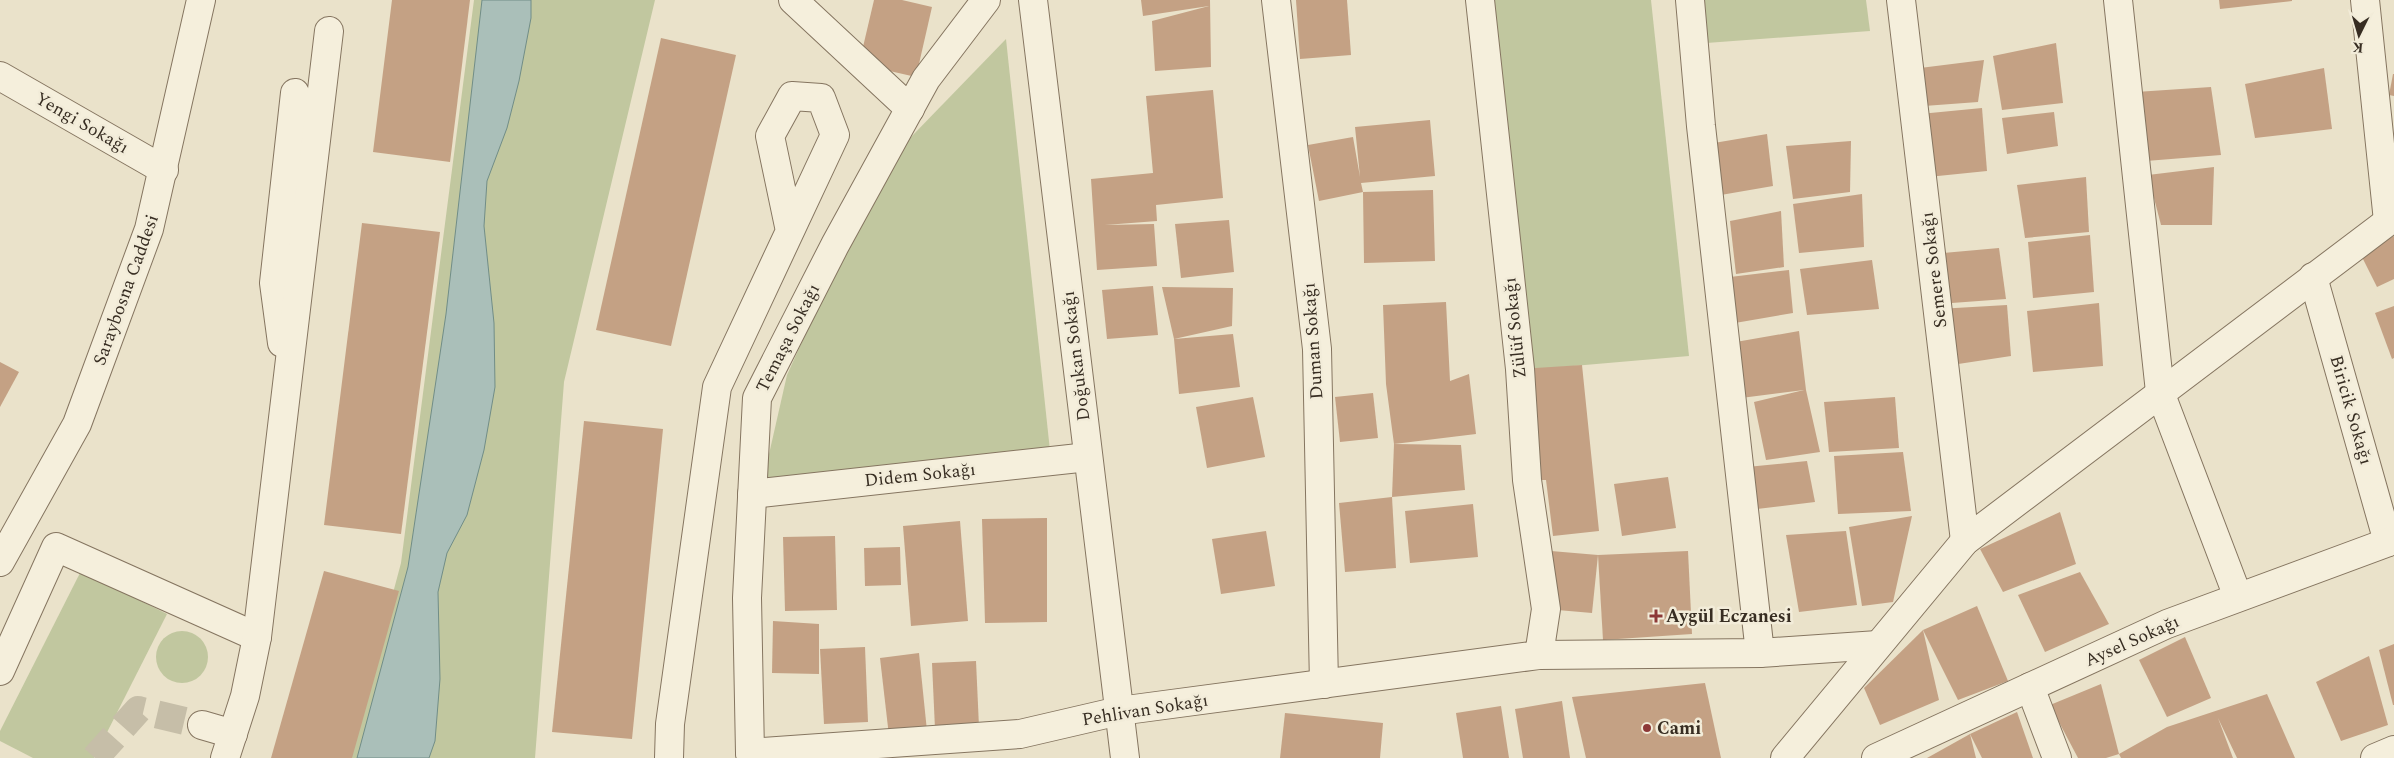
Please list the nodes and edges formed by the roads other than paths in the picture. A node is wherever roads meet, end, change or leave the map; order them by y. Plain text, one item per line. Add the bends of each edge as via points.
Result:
1 (201, 0) edge
2 (793, 0) edge
3 (986, 0) edge
4 (1033, 0) edge
5 (1276, 0) edge
6 (1480, 0) edge
7 (1690, 0) edge
8 (1901, 0) edge
9 (2118, 0) edge
10 (2365, 0) edge
11 (329, 30) dead end
12 (0, 76) edge
13 (295, 93) dead end
14 (910, 109) junction
15 (164, 170) junction
16 (2391, 219) edge
17 (790, 231) dead end
18 (2313, 277) junction
19 (288, 380) junction
20 (2160, 392) junction
21 (1088, 457) junction
22 (752, 494) junction
23 (1965, 541) junction
24 (2391, 541) edge
25 (0, 562) edge
26 (2238, 597) junction
27 (257, 637) junction
28 (1878, 645) junction
29 (1760, 653) junction
30 (1539, 655) junction
31 (0, 671) edge
32 (1324, 684) junction
33 (2030, 687) junction
34 (1119, 711) junction
35 (202, 724) tunnel mouth
36 (229, 746) edge
37 (2394, 750) edge
38 (748, 756) edge
39 (669, 758) edge
40 (1125, 758) edge
41 (1785, 758) edge
42 (1876, 758) edge
43 (2057, 758) edge
44 (2375, 758) edge

1 - 15 street, Saraybosna Caddesi
2 - 14 street
3 - 14 street, Temaşa Sokağı via 926,79
4 - 21 street, Doğukan Sokağı
5 - 32 street, Duman Sokağı via 1317,349
6 - 30 street, Zülüf Sokağı via 1520,369 1527,480 1546,609
7 - 29 street via 1702,136
8 - 23 street, Semere Sokağı
9 - 20 street
10 - 16 street
11 - 19 street
12 - 15 street, Yengi Sokağı
13 - 19 street via 274,283
14 - 22 street, Temaşa Sokağı via 835,245 757,398
15 - 25 street, Saraybosna Caddesi via 149,229 77,424
16 - 18 street
17 - 39 street via 717,387 670,724
18 - 20 street
18 - 24 street, Biricik Sokağı
19 - 27 street
20 - 23 street
20 - 26 street
21 - 22 street, Didem Sokağı
21 - 34 street, Doğukan Sokağı
22 - 38 street, Temaşa Sokağı via 747,598
23 - 28 street
24 - 26 street, Aysel Sokağı
26 - 33 street, Aysel Sokağı via 2167,624
27 - 31 street via 56,547
27 - 36 street via 245,696
28 - 29 street
28 - 41 street
29 - 30 street, Pehlivan Sokağı
30 - 32 street, Pehlivan Sokağı
32 - 34 street, Pehlivan Sokağı
33 - 42 street, Aysel Sokağı
33 - 43 street
34 - 38 street, Pehlivan Sokağı via 1020,734
34 - 40 street, Doğukan Sokağı
35 - 36 street
37 - 44 street

